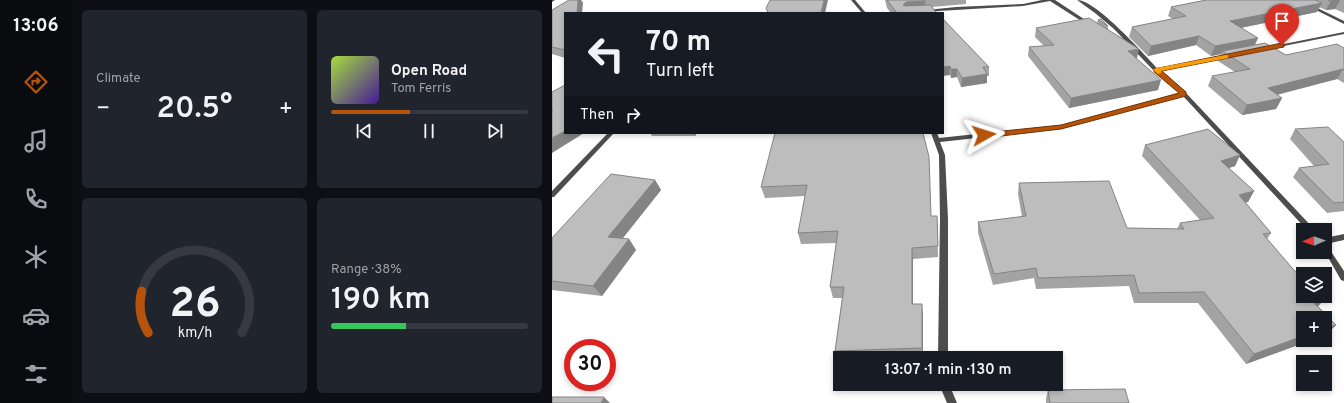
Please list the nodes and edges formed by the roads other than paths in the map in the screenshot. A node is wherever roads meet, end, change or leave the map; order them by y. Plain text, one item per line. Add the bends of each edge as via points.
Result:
1 (853, 0) edge
2 (1051, 0) edge
3 (1080, 0) edge
4 (1298, 0) edge
5 (863, 12) edge
6 (917, 12) edge
7 (1344, 23) edge
8 (1091, 25) edge
9 (1344, 33) edge
10 (1123, 46) edge
11 (1258, 50) edge
12 (1237, 54) edge
13 (1149, 62) junction
14 (1156, 70) junction
15 (1184, 94) junction
16 (610, 134) edge
17 (935, 137) edge
18 (552, 195) edge
19 (1304, 223) edge
20 (1344, 237) edge
21 (1332, 240) edge
22 (1332, 258) edge
23 (1344, 278) edge
24 (943, 351) edge
25 (947, 391) edge
26 (952, 403) edge

1 - 5 street
2 - 6 street via 1023,5
2 - 8 street
3 - 13 street via 1128,39
4 - 7 street
9 - 11 street
10 - 13 street
12 - 14 street
13 - 14 street
14 - 15 street
15 - 17 street via 1061,127
15 - 19 street
16 - 18 street
17 - 24 street via 942,155
20 - 21 street
22 - 23 street
25 - 26 street

